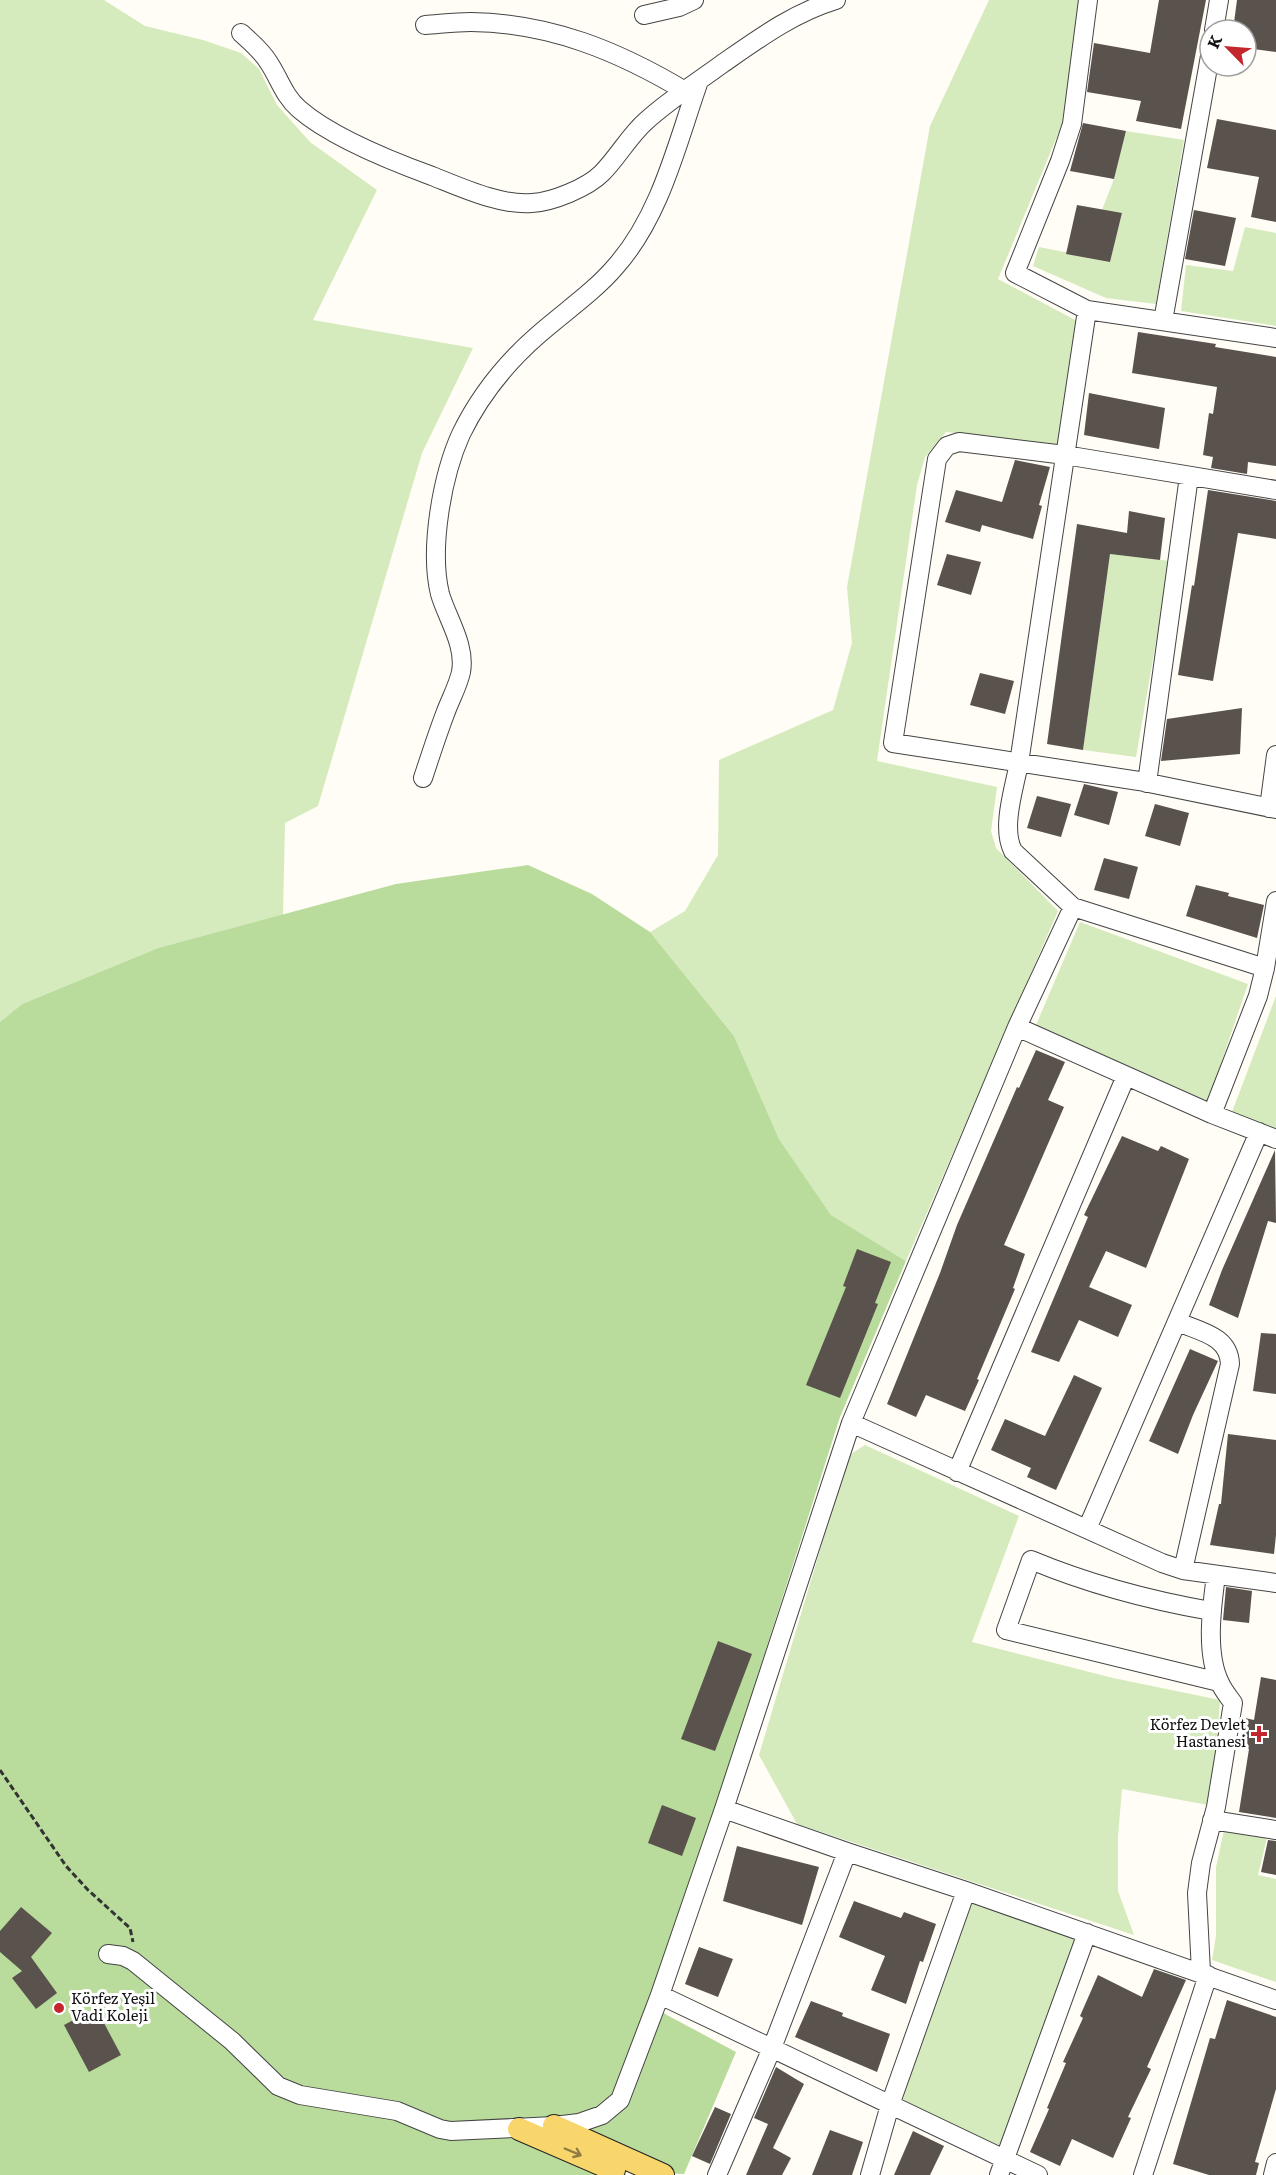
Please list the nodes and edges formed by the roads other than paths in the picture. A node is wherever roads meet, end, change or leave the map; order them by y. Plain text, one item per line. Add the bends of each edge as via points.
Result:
1 (694, 0) edge
2 (836, 0) edge
3 (1088, 0) edge
4 (1220, 0) edge
5 (644, 15) dead end
6 (1216, 18) edge
7 (424, 25) dead end
8 (242, 33) dead end
9 (1206, 78) edge
10 (692, 86) junction
11 (1087, 310) junction
12 (1164, 321) junction
13 (1276, 338) edge
14 (1065, 455) junction
15 (1189, 476) junction
16 (1276, 490) edge
17 (1276, 754) edge
18 (1019, 763) junction
19 (423, 778) dead end
20 (1147, 783) junction
21 (1273, 809) edge
22 (1276, 901) edge
23 (1073, 908) junction
24 (1265, 968) junction
25 (1017, 1027) junction
26 (1126, 1076) junction
27 (1212, 1114) junction
28 (1259, 1132) junction
29 (1276, 1139) edge
30 (1178, 1322) junction
31 (851, 1423) junction
32 (957, 1472) junction
33 (1087, 1529) junction
34 (1183, 1570) junction
35 (1216, 1575) junction
36 (1276, 1583) edge
37 (1211, 1611) junction
38 (1219, 1682) junction
39 (724, 1809) junction
40 (1212, 1820) junction
41 (1276, 1830) edge
42 (847, 1852) junction
43 (966, 1891) junction
44 (1087, 1933) junction
45 (108, 1954) dead end
46 (1205, 1973) junction
47 (660, 1995) junction
48 (1276, 2000) edge
49 (772, 2048) junction
50 (890, 2104) junction
51 (554, 2126) junction
52 (519, 2129) junction
53 (1276, 2163) edge
54 (1002, 2167) edge
55 (626, 2175) edge
56 (663, 2175) edge
57 (717, 2175) edge
58 (870, 2175) edge
59 (1038, 2175) edge
60 (1143, 2175) edge
61 (1273, 2175) edge

1 - 5 street
2 - 10 street via 795,16 763,35
3 - 11 street via 1072,124 1015,273
4 - 6 street
7 - 10 street via 471,22 556,33
8 - 10 street via 269,63 296,107 312,119 407,167 503,201 548,201 600,175 644,123
9 - 12 street
10 - 19 street via 653,211 632,244 616,266 507,366 479,401 461,435 445,485 436,575 459,644 461,672
11 - 12 street
11 - 14 street
12 - 13 street
14 - 15 street
14 - 18 street
14 - 18 street via 958,442 940,452 894,743
15 - 16 street
15 - 20 street
17 - 21 street
18 - 20 street
18 - 23 street via 1008,842
20 - 21 street
22 - 24 street
23 - 24 street
23 - 25 street
24 - 27 street
25 - 26 street
25 - 31 street
26 - 27 street
26 - 32 street
27 - 28 street
28 - 29 street
28 - 30 street
30 - 33 street
30 - 34 street via 1216,1338 1230,1354
31 - 32 street
31 - 39 street
32 - 33 street
33 - 34 street
34 - 35 street
35 - 36 street
35 - 37 street
37 - 38 street via 1213,1664
37 - 38 street via 1120,1592 1031,1560 1006,1630
38 - 40 street via 1233,1702
39 - 42 street
39 - 47 street
40 - 41 street
40 - 46 street via 1197,1893
42 - 43 street
42 - 49 street
43 - 44 street
43 - 50 street
44 - 46 street
44 - 54 street
45 - 52 street via 133,1961 288,2091 382,2107 451,2131
46 - 48 street
46 - 60 street
47 - 49 street
47 - 51 street via 620,2100 602,2115
49 - 50 street
49 - 57 street
50 - 54 street
50 - 58 street
51 - 52 street
51 - 56 main road
52 -> 55 main road
53 - 61 street
54 - 59 street

